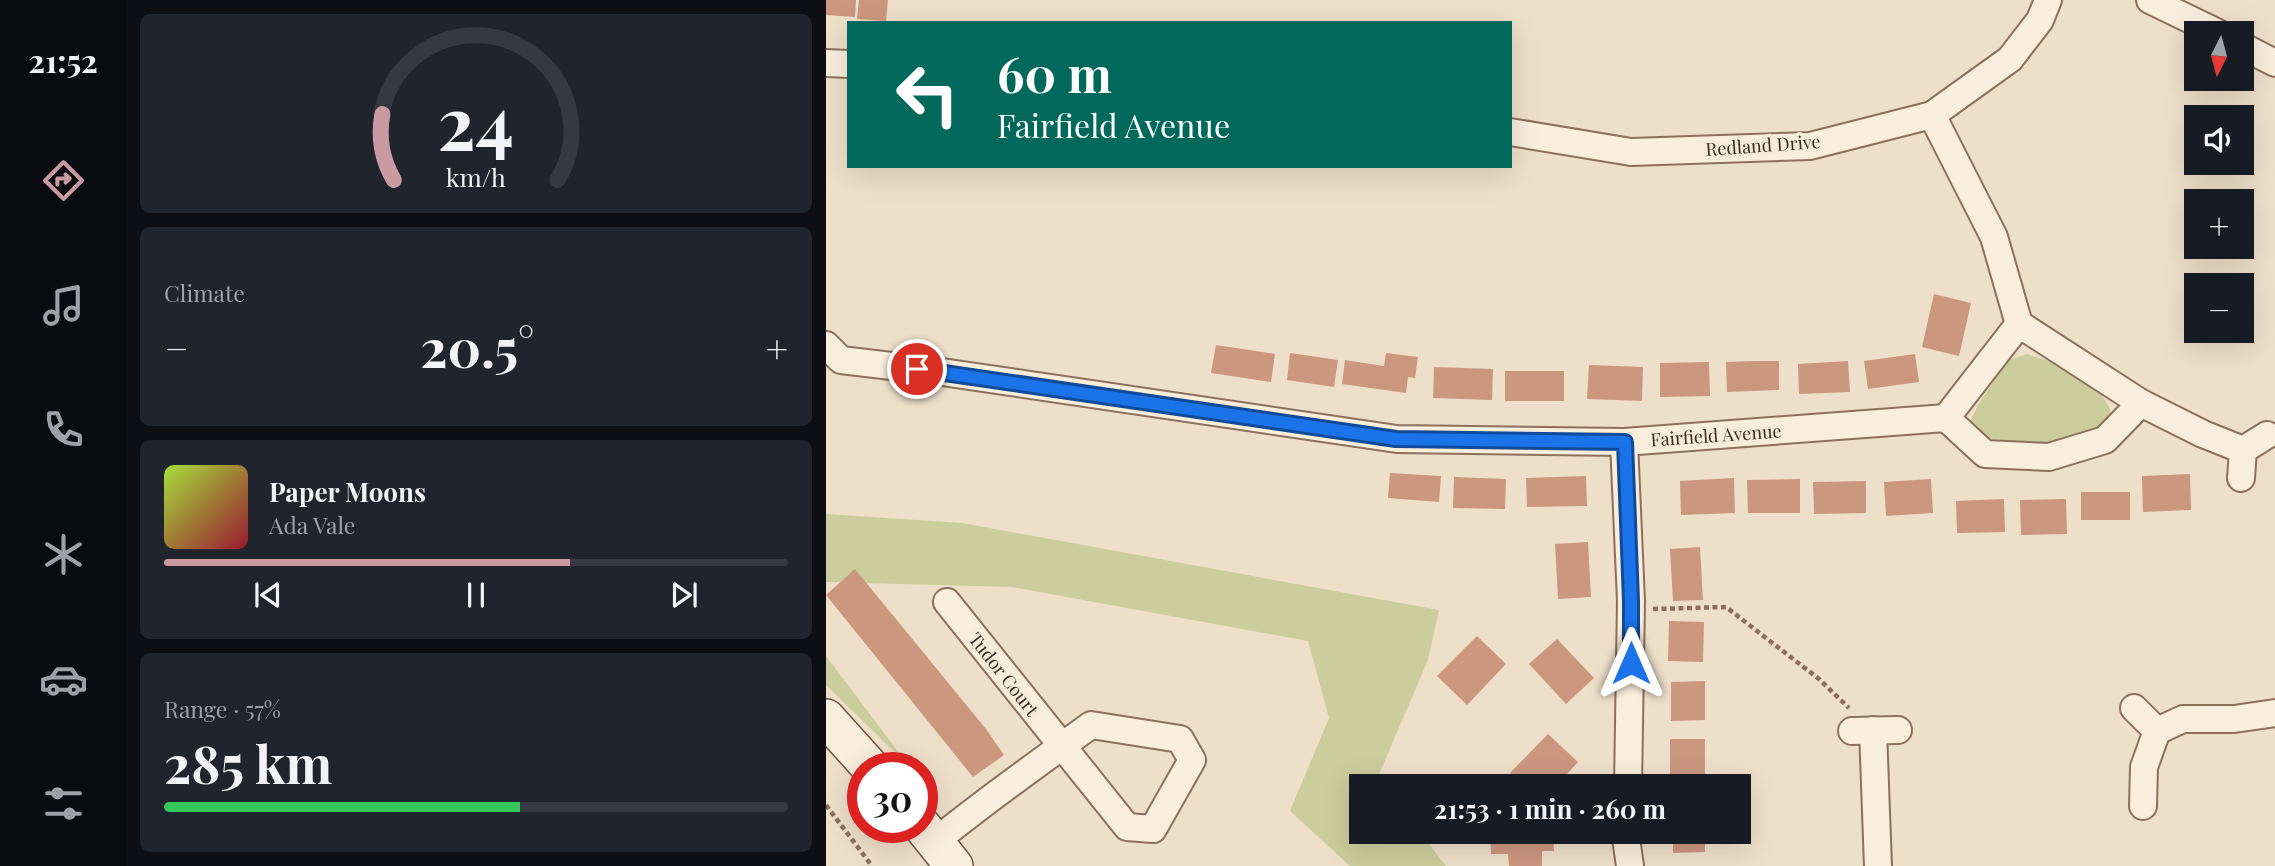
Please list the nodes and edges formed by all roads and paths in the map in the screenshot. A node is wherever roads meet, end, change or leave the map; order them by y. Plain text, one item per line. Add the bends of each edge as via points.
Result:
1 (2048, 0) edge
2 (2150, 0) edge
3 (2180, 6) edge
4 (2201, 21) edge
5 (2254, 52) edge
6 (826, 63) edge
7 (2275, 63) edge
8 (847, 64) edge
9 (1932, 115) junction
10 (1512, 132) edge
11 (2019, 324) junction
12 (826, 345) edge
13 (2141, 403) junction
14 (1946, 418) junction
15 (2267, 435) dead end
16 (1625, 442) junction
17 (2243, 450) junction
18 (2241, 478) dead end
19 (947, 602) dead end
20 (1631, 610) junction
21 (2134, 708) dead end
22 (2275, 713) edge
23 (826, 718) edge
24 (1874, 730) joint
25 (2157, 731) junction
26 (1061, 747) junction
27 (857, 752) edge
28 (1628, 774) edge
29 (826, 805) edge
30 (2143, 806) dead end
31 (937, 844) edge
32 (1627, 844) edge
33 (872, 866) edge
34 (1630, 866) edge
35 (1878, 866) edge

1 - 9 street, Redland Drive via 2040,20 2010,59
2 - 3 street
3 - 4 street
5 - 7 street
6 - 8 street
9 - 10 street, Redland Drive via 1810,146 1631,152
9 - 11 street via 1994,237
11 - 13 street
11 - 14 street
12 - 16 street, Fairfield Avenue via 841,360 1396,439
13 - 14 street via 2105,440 2049,457 1985,454
13 - 17 street
14 - 16 street, Fairfield Avenue
15 - 17 street
16 - 20 street
17 - 18 street
19 - 26 street, Tudor Court
20 - 24 path via 1726,607 1819,679
20 - 28 street
21 - 25 street
22 - 25 street via 2183,719
23 - 27 main road
24 - 35 street
25 - 30 street via 2144,767
26 - 26 street, Tudor Court via 1091,725 1180,739 1192,760 1153,830 1127,827
26 - 31 street, Tudor Court
29 - 33 path
32 - 34 street

